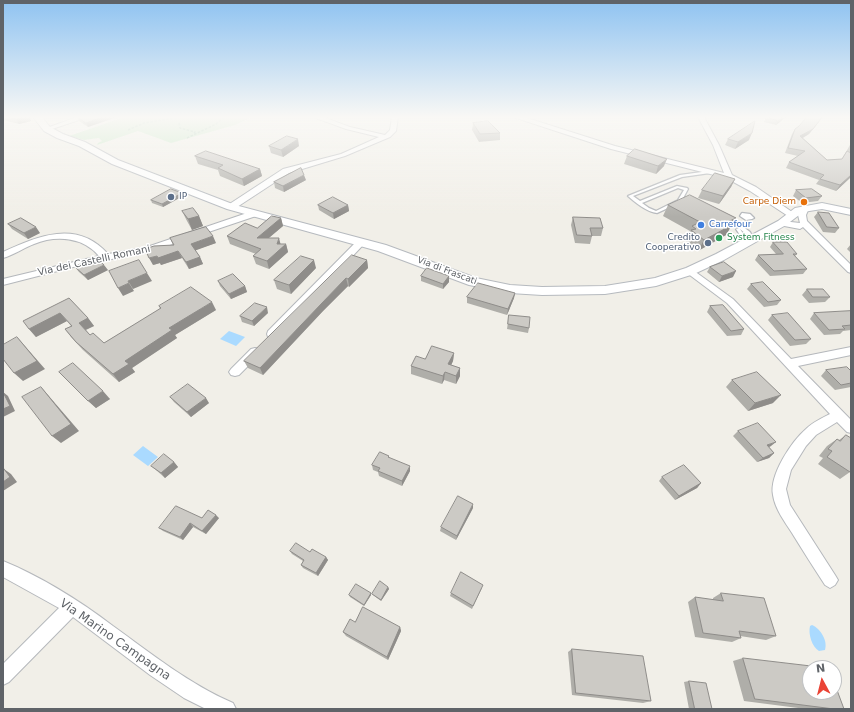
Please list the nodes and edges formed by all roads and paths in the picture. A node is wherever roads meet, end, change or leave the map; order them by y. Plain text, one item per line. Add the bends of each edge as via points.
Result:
1 (94, 150) edge
2 (354, 150) edge
3 (622, 150) edge
4 (718, 150) edge
5 (709, 172) junction
6 (729, 176) junction
7 (680, 201) junction
8 (639, 203) junction
9 (686, 203) edge
10 (231, 207) junction
11 (851, 212) edge
12 (253, 214) junction
13 (794, 215) junction
14 (734, 216) junction
15 (814, 234) junction
16 (361, 242) junction
17 (748, 242) junction
18 (3, 255) edge
19 (106, 258) junction
20 (851, 270) edge
21 (690, 271) junction
22 (3, 282) edge
23 (851, 351) edge
24 (789, 364) junction
25 (236, 372) dead end
26 (838, 415) junction
27 (851, 428) edge
28 (3, 569) edge
29 (830, 580) dead end
30 (72, 607) junction
31 (3, 676) edge
32 (227, 709) edge

1 - 10 main road, Via di Frascati via 134,170
2 - 10 street via 286,171
3 - 5 street
4 - 6 street
5 - 6 street
5 - 8 lane via 680,176 630,196
6 - 13 street
7 - 8 lane via 654,212
7 - 8 lane via 686,189 678,187
7 - 9 lane
10 - 12 main road, Via di Frascati
11 - 13 main road, Via di Frascati via 825,207
12 - 16 main road, Via di Frascati
12 - 19 street, Via dei Castelli Romani via 154,248
13 - 15 street
13 - 15 street via 800,226
13 - 17 main road, Via di Frascati
14 - 14 lane via 748,219 752,218 751,216
14 - 17 lane via 748,233
14 - 17 lane via 731,222
15 - 20 street
16 - 21 main road, Via di Frascati via 474,282 515,290 613,289 656,282
16 - 25 street
17 - 21 main road, Via di Frascati
18 - 19 street via 35,240 56,236 88,242 99,249
19 - 22 street, Via dei Castelli Romani
21 - 24 street via 730,300
23 - 24 street
24 - 26 street
26 - 27 street
26 - 29 street via 812,431 803,441 785,470 779,488 787,512
28 - 30 street, Via Marino Campagna
30 - 31 street
30 - 32 street, Via Marino Campagna via 186,690

